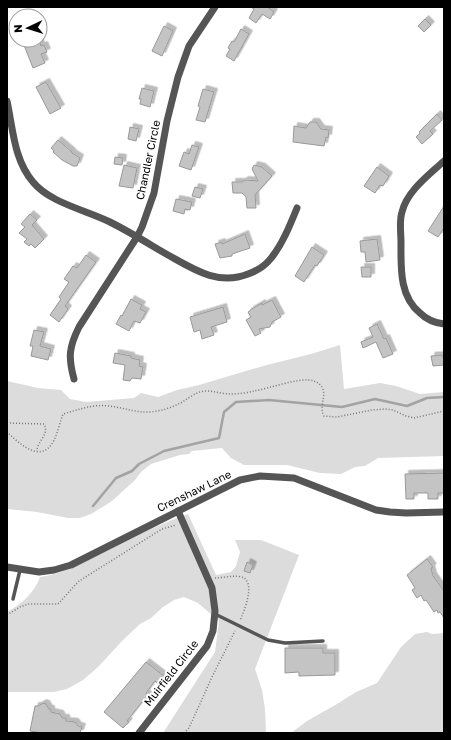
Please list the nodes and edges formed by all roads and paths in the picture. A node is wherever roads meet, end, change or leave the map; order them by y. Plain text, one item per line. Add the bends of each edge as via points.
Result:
1 (215, 7) edge
2 (7, 102) edge
3 (444, 161) edge
4 (297, 208) dead end
5 (137, 237) junction
6 (444, 324) edge
7 (74, 379) dead end
8 (444, 411) edge
9 (7, 423) edge
10 (7, 432) edge
11 (38, 452) junction
12 (178, 511) junction
13 (444, 512) edge
14 (185, 525) junction
15 (7, 567) edge
16 (20, 570) junction
17 (213, 576) dead end
18 (13, 599) dead end
19 (215, 614) junction
20 (7, 615) edge
21 (238, 626) junction
22 (323, 641) dead end
23 (139, 733) edge
24 (184, 733) edge

1 - 5 street, Chandler Circle via 190,46 178,77 154,193
2 - 5 street via 16,150 24,170 34,183 49,195
3 - 6 street via 411,195 401,213 401,272 407,298 414,309 425,318
4 - 5 street via 279,247 270,259 255,271 236,278 204,274
5 - 7 street, Chandler Circle via 72,342 69,355
8 - 11 path via 414,418 395,410 385,409 335,417 324,416 324,394 321,386 308,380 229,394 209,390 199,392 174,406 149,412 94,406 63,414 51,446 45,451
9 - 11 path via 44,424 46,433 36,448
10 - 11 path via 25,447
12 - 13 street, Crenshaw Lane via 240,480 260,476 294,478 376,510
12 - 14 street, Muirfield Circle
12 - 16 street, Crenshaw Lane via 70,565 39,572
14 - 19 street, Muirfield Circle via 212,588
14 - 20 path via 169,526 150,536 80,580 58,604 36,603 20,606
15 - 16 street, Crenshaw Lane
16 - 18 lane
17 - 21 path via 240,577 248,583 248,599
19 - 21 lane
19 - 23 street, Muirfield Circle via 213,631 207,646
21 - 22 lane via 268,640 285,643
21 - 24 path via 189,728

